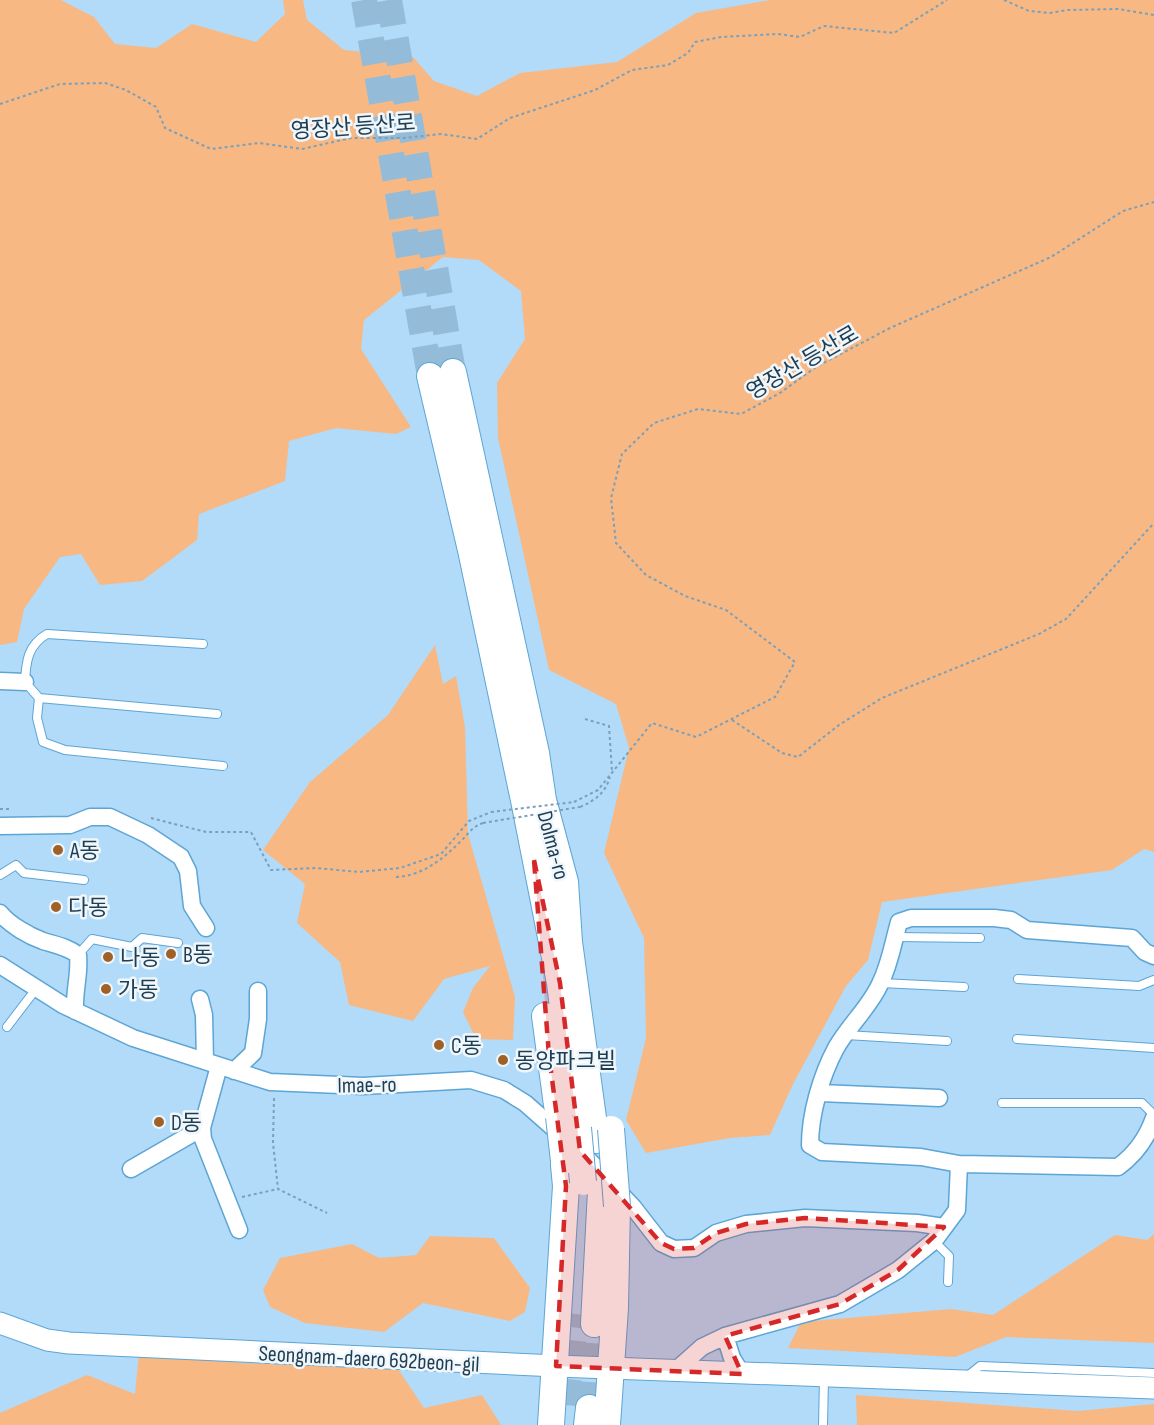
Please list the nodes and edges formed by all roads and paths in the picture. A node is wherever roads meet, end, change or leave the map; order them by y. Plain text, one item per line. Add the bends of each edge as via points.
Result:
1 (947, 0) edge
2 (1005, 0) edge
3 (1154, 15) edge
4 (0, 104) edge
5 (1154, 202) edge
6 (1154, 523) edge
7 (203, 644) dead end
8 (0, 681) edge
9 (25, 682) junction
10 (39, 698) junction
11 (218, 714) dead end
12 (585, 719) dead end
13 (732, 720) junction
14 (223, 766) dead end
15 (612, 773) junction
16 (0, 809) edge
17 (10, 809) dead end
18 (147, 817) dead end
19 (0, 826) edge
20 (0, 875) edge
21 (396, 877) dead end
22 (84, 880) dead end
23 (0, 913) edge
24 (206, 928) dead end
25 (895, 937) junction
26 (980, 938) dead end
27 (178, 943) dead end
28 (78, 955) junction
29 (1154, 956) edge
30 (0, 964) edge
31 (1018, 979) dead end
32 (1154, 981) edge
33 (881, 984) junction
34 (964, 987) dead end
35 (36, 989) junction
36 (258, 992) dead end
37 (201, 999) dead end
38 (75, 1011) junction
39 (8, 1027) dead end
40 (846, 1035) junction
41 (1017, 1039) dead end
42 (947, 1041) dead end
43 (1154, 1048) edge
44 (219, 1066) junction
45 (274, 1083) junction
46 (820, 1093) junction
47 (939, 1098) dead end
48 (1002, 1103) dead end
49 (1154, 1116) edge
50 (202, 1128) junction
51 (586, 1129) junction
52 (959, 1164) junction
53 (131, 1169) dead end
54 (591, 1186) junction
55 (278, 1189) junction
56 (228, 1201) junction
57 (327, 1213) dead end
58 (944, 1227) junction
59 (239, 1230) dead end
60 (934, 1241) junction
61 (948, 1282) dead end
62 (585, 1319) tunnel mouth
63 (0, 1323) edge
64 (725, 1335) junction
65 (556, 1366) junction
66 (611, 1368) junction
67 (675, 1371) junction
68 (1154, 1373) edge
69 (742, 1374) junction
70 (824, 1377) junction
71 (960, 1382) junction
72 (1154, 1388) edge
73 (577, 1419) edge
74 (823, 1425) edge

1 - 4 path, 영장산 등산로 via 894,33 824,26 800,37 778,34 695,42 688,53 668,65 632,69 595,90 510,118 477,139 441,134 351,138 303,148 259,143 212,148 165,128 156,107 105,83 60,84
2 - 3 path via 1029,11 1118,9
5 - 13 path, 영장산 등산로 via 1124,211 1031,267 890,328 816,367 741,414 698,409 654,423 622,454 611,498 616,543 646,575 685,596 726,610 795,662 775,697
6 - 13 path via 1066,619 1039,634 882,698 798,756 782,753
7 - 9 lane via 47,634 35,641 27,658
8 - 9 street
9 - 10 lane
10 - 11 lane
10 - 14 lane via 37,718 43,742 65,750
12 - 15 path via 609,726
13 - 15 path, 영장산 등산로 via 696,737 652,723
15 - 18 path, 영장산 등산로, bridge via 598,790 574,802 491,812 469,821 441,854 400,868 359,872 316,868 271,870 251,832 206,832
15 - 21 path, bridge via 595,801 474,826 429,869
16 - 17 path
19 - 24 street via 70,825 90,817 110,817 148,835 182,857 188,871 192,906
20 - 22 lane via 16,865 24,873
23 - 28 street via 40,940
25 - 26 lane
25 - 29 street via 899,922 911,918 994,918 1011,920 1027,930 1132,938
25 - 33 street
27 - 28 lane via 142,938 132,947 92,939
28 - 38 street
30 - 35 street, Imae-ro
31 - 32 lane via 1139,986
33 - 34 lane
33 - 40 street
35 - 38 street, Imae-ro
35 - 39 lane
36 - 44 street via 252,1053
37 - 44 street
38 - 44 street, Imae-ro via 133,1038
40 - 42 lane
40 - 46 street
41 - 43 lane
44 - 45 street, Imae-ro
44 - 50 street
45 - 55 path via 273,1143
45 - 58 street, Imae-ro via 363,1086 471,1080 504,1090 525,1103 583,1154 661,1243 674,1249 694,1248 716,1233 746,1224 805,1218
46 - 47 street
46 - 52 street via 810,1145 822,1152 921,1157
48 - 49 lane via 1142,1103
49 - 52 street via 1148,1134 1131,1158 1118,1167
50 - 53 street
50 - 56 street via 202,1139
51 - 51 main road, Dolma-ro via 549,1056 534,860 442,374 565,882
51 - 54 main road, Dolma-ro
51 - 54 main road, bridge
52 - 58 street via 957,1210
54 - 62 main road, Dolma-ro
54 - 65 main road via 566,1186
54 - 66 main road via 615,1308
55 - 56 path
55 - 57 path
56 - 59 street
58 - 60 street
60 - 61 lane via 949,1256
60 - 64 street via 898,1270 840,1304
63 - 65 street, Seongnam-daero 692beon-gil via 47,1340 69,1343
64 - 67 street via 702,1347
64 - 69 street
65 - 66 street, Seongnam-daero 692beon-gil
65 - 73 main road
66 - 67 street, Seongnam-daero 692beon-gil
66 - 73 main road
67 - 69 street, Seongnam-daero 692beon-gil
68 - 71 lane via 980,1366
69 - 70 street, Seongnam-daero 692beon-gil
70 - 71 street, Seongnam-daero 692beon-gil
70 - 74 lane
71 - 72 street, Seongnam-daero 692beon-gil

